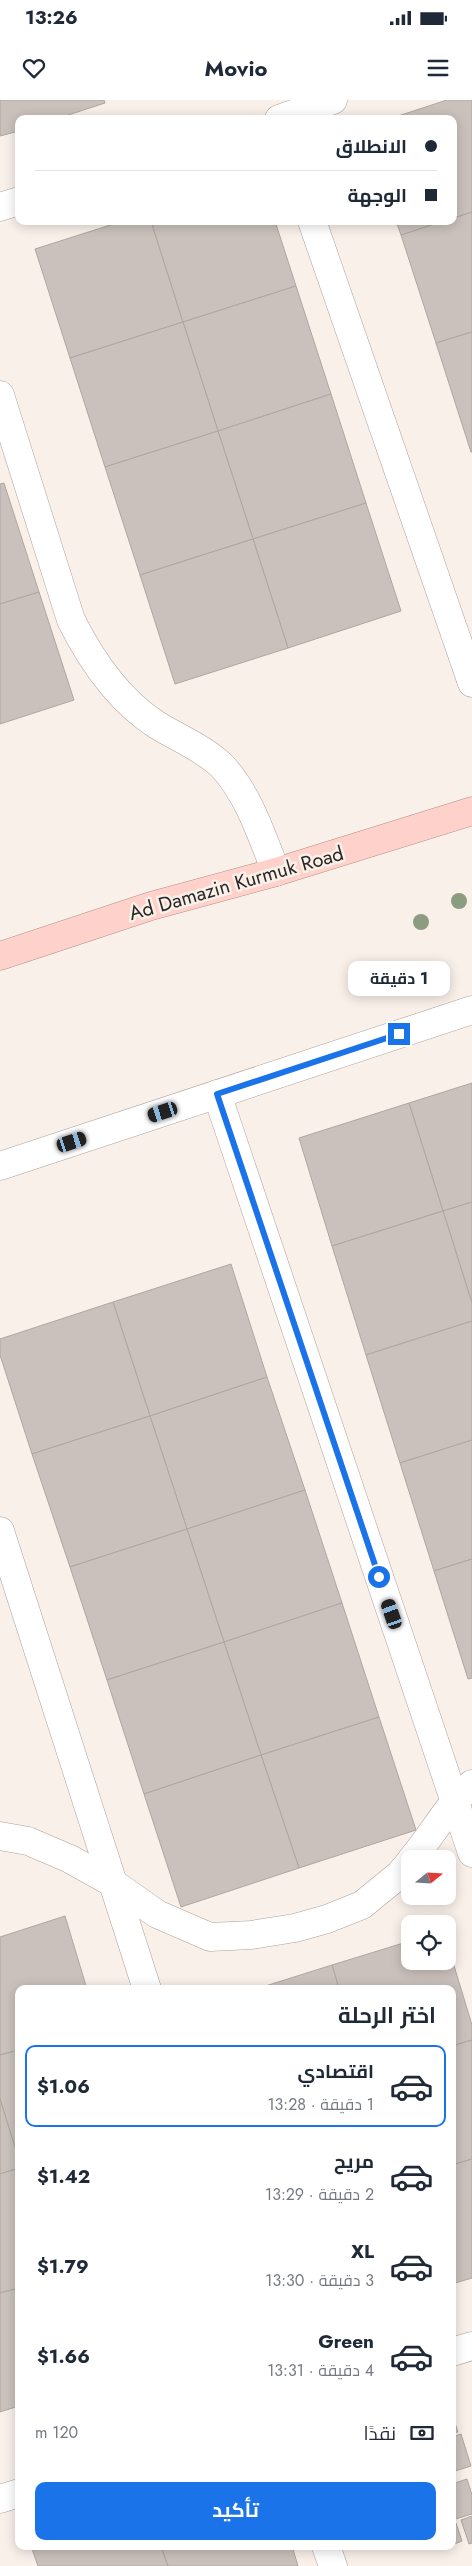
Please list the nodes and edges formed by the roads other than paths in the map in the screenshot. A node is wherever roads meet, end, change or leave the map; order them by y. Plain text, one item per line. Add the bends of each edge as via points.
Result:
1 (270, 100) edge
2 (333, 100) edge
3 (276, 115) edge
4 (289, 115) edge
5 (15, 202) edge
6 (0, 207) edge
7 (313, 225) edge
8 (0, 395) edge
9 (472, 683) edge
10 (472, 812) edge
11 (276, 872) junction
12 (0, 956) edge
13 (472, 1010) edge
14 (217, 1094) junction
15 (0, 1166) edge
16 (0, 1531) edge
17 (463, 1792) edge
18 (0, 1836) edge
19 (419, 1850) edge
20 (472, 1854) edge
21 (401, 1873) edge
22 (113, 1883) junction
23 (146, 1985) edge
24 (472, 2346) edge
25 (456, 2351) edge
26 (15, 2494) edge
27 (0, 2499) edge
28 (327, 2550) edge
29 (332, 2566) edge

1 - 3 street
2 - 4 street
5 - 6 street
7 - 9 street
8 - 11 street via 71,620 87,652 131,704 221,766 252,810
10 - 11 highway, Ad Damazin Kurmuk Road
11 - 12 highway, Ad Damazin Kurmuk Road via 151,906
13 - 14 street
14 - 15 street
14 - 17 street
16 - 22 street
17 - 19 street
17 - 20 street
18 - 22 street via 28,1841
21 - 22 street via 362,1905 327,1919 251,1935 210,1937 157,1914
22 - 23 street
24 - 25 street
26 - 27 street
28 - 29 street

